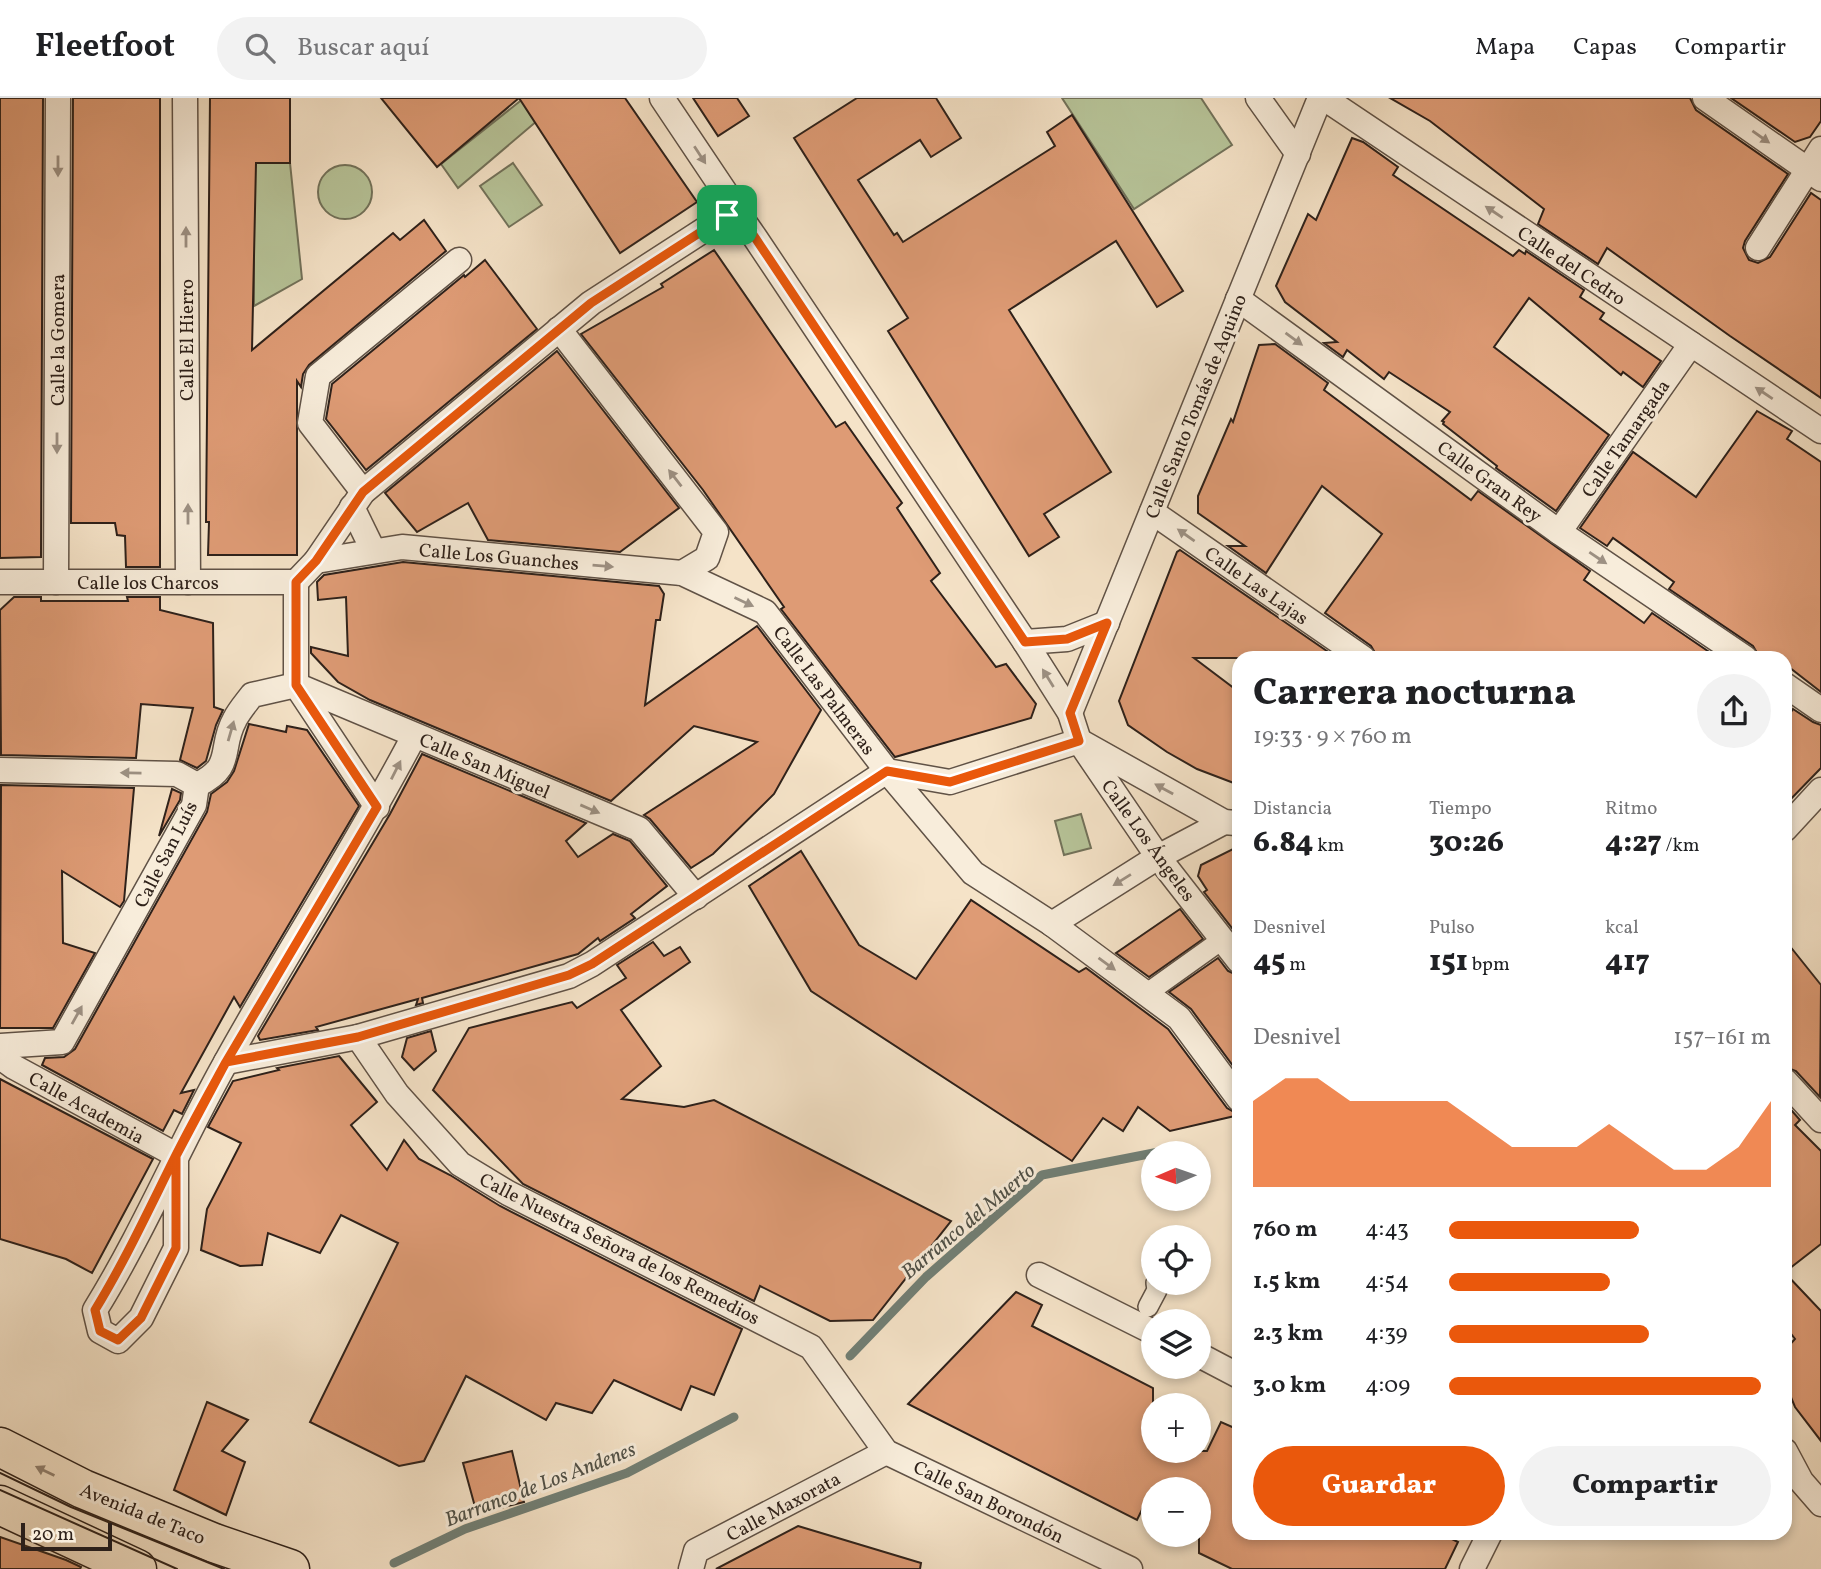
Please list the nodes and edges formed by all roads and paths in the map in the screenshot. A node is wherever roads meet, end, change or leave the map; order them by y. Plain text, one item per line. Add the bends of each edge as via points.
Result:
1 (58, 98) edge
2 (185, 98) edge
3 (662, 98) edge
4 (1258, 98) edge
5 (1322, 98) edge
6 (1705, 98) edge
7 (1298, 154) junction
8 (1817, 166) edge
9 (727, 215) junction
10 (1758, 248) dead end
11 (459, 260) dead end
12 (1238, 299) junction
13 (559, 329) junction
14 (1691, 344) junction
15 (1821, 431) edge
16 (358, 500) junction
17 (1152, 512) junction
18 (1559, 532) junction
19 (373, 550) junction
20 (316, 561) junction
21 (682, 573) junction
22 (0, 582) edge
23 (56, 582) junction
24 (188, 582) junction
25 (296, 582) junction
26 (1107, 623) junction
27 (1025, 642) junction
28 (1353, 651) edge
29 (1735, 651) edge
30 (296, 685) junction
31 (1792, 690) edge
32 (1821, 710) edge
33 (1070, 713) junction
34 (414, 736) junction
35 (1079, 741) junction
36 (0, 770) edge
37 (887, 771) junction
38 (197, 785) junction
39 (1821, 789) edge
40 (377, 807) junction
41 (1792, 821) edge
42 (1232, 822) edge
43 (1158, 858) junction
44 (696, 897) junction
45 (1052, 924) junction
46 (1232, 951) edge
47 (1232, 955) edge
48 (1146, 993) junction
49 (358, 1037) junction
50 (0, 1046) edge
51 (0, 1057) edge
52 (226, 1062) junction
53 (1792, 1089) edge
54 (1232, 1090) edge
55 (1821, 1120) edge
56 (176, 1156) junction
57 (1039, 1275) dead end
58 (1141, 1326) edge
59 (1211, 1362) edge
60 (1232, 1372) edge
61 (0, 1447) edge
62 (886, 1452) junction
63 (1792, 1464) edge
64 (1821, 1504) edge
65 (0, 1505) edge
66 (1486, 1540) edge
67 (130, 1568) edge
68 (290, 1569) edge
69 (691, 1569) edge
70 (1130, 1569) edge
71 (1472, 1569) edge

1 -> 23 street, Calle la Gomera
24 -> 2 street, Calle El Hierro
3 -> 9 street via 731,201
4 - 7 street
5 - 7 street, Calle Santo Tomás de Aquino
14 -> 5 street, Calle del Cedro
6 -> 8 street
7 - 12 street, Calle Santo Tomás de Aquino
8 - 10 street
9 - 13 street via 607,291
9 - 27 street, Calle Los Ángeles via 740,216
11 - 16 street via 318,376 310,423
12 - 17 street, Calle Santo Tomás de Aquino
12 -> 18 street, Calle Gran Rey
13 - 16 street
21 -> 13 street via 707,558 716,531
15 -> 14 street, Calle del Cedro
14 - 18 street, Calle Tamargada
16 - 19 street
16 - 20 street
17 - 26 street, Calle Santo Tomás de Aquino
28 -> 17 street, Calle Las Lajas
18 -> 29 street, Calle Gran Rey
19 - 20 street, Calle Los Guanches
19 -> 21 street, Calle Los Guanches via 402,547
20 - 25 street
21 -> 37 street, Calle Las Palmeras via 765,612
22 - 23 street, Calle los Charcos
23 - 24 street, Calle los Charcos
24 - 25 street, Calle los Charcos
25 - 30 street
26 - 27 street via 1067,639
26 - 33 street, Calle Santo Tomás de Aquino
33 -> 27 street, Calle Los Ángeles
30 - 34 street, Calle San Miguel
38 -> 30 street via 222,766 234,720 252,695
30 - 40 street
31 - 32 street
33 - 35 street, Calle Los Ángeles
40 -> 34 street
34 -> 44 street, Calle San Miguel via 639,830
35 - 37 street via 950,782
42 -> 35 street
35 - 43 street, Calle Los Ángeles
38 -> 36 street, Calle San Luís via 177,774
37 - 44 street
37 - 45 street, Calle Las Palmeras via 973,873
50 -> 38 street, Calle San Luís via 62,1042 194,805
39 - 41 street
40 - 52 street
42 - 43 street
43 -> 45 street
43 - 46 street, Calle Los Ángeles
44 - 49 street via 569,975
45 -> 48 street, Calle Las Palmeras
47 - 48 street
48 - 54 street, Calle Las Palmeras via 1179,1018
49 - 52 street
49 - 62 street, Calle Nuestra Señora de los Remedios via 397,1094 460,1164 508,1193 811,1347
51 - 56 street, Calle Academia
52 - 56 street
53 - 55 street
56 - 56 street via 95,1310 100,1331 118,1340 141,1318 176,1248
57 - 58 street
59 - 60 street
68 -> 61 main road, Avenida de Taco via 83,1489
62 - 69 street, Calle Maxorata via 696,1551
62 - 70 street, Calle San Borondón
63 - 64 street
65 - 67 main road
66 - 71 street

